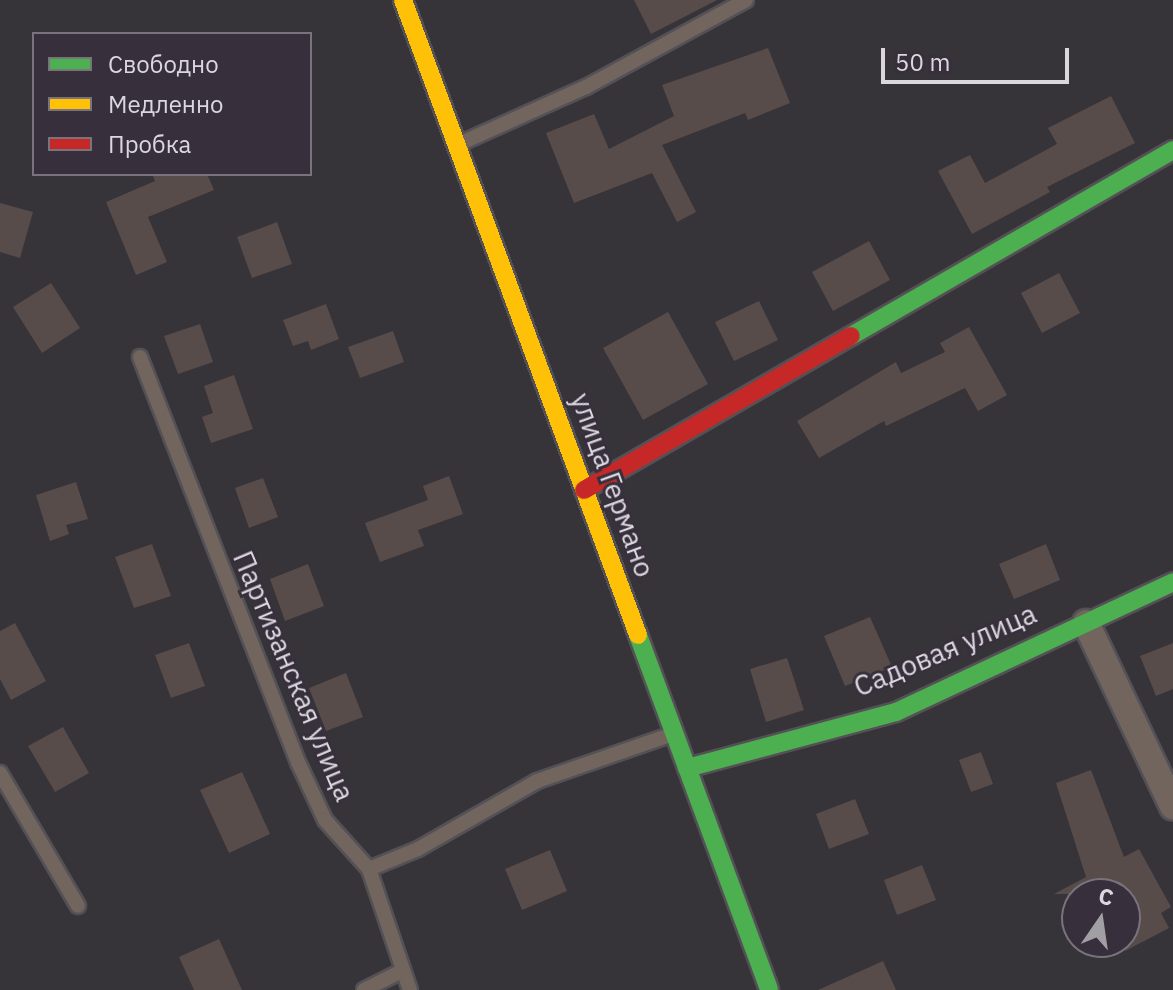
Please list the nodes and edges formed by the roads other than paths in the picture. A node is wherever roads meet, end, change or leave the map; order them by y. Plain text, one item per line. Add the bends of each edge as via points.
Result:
1 (403, 0) edge
2 (746, 0) edge
3 (459, 144) junction
4 (1173, 150) edge
5 (140, 357) dead end
6 (584, 490) junction
7 (1173, 582) edge
8 (1086, 623) junction
9 (674, 734) junction
10 (687, 768) junction
11 (0, 773) edge
12 (1173, 806) edge
13 (369, 869) junction
14 (78, 906) dead end
15 (400, 972) junction
16 (364, 990) edge
17 (410, 990) edge
18 (769, 990) edge

1 - 3 street, улица Германо
2 - 3 lane via 586,87
3 - 6 street, улица Германо
4 - 6 street
5 - 13 lane, Партизанская улица via 298,762 325,820
6 - 9 street, улица Германо
7 - 8 street, Садовая улица
8 - 10 street, Садовая улица via 896,712
8 - 12 street
9 - 10 street, улица Германо
9 - 13 lane via 537,781 418,849
10 - 18 street, улица Германо
11 - 14 lane
13 - 15 lane
15 - 16 lane
15 - 17 lane

